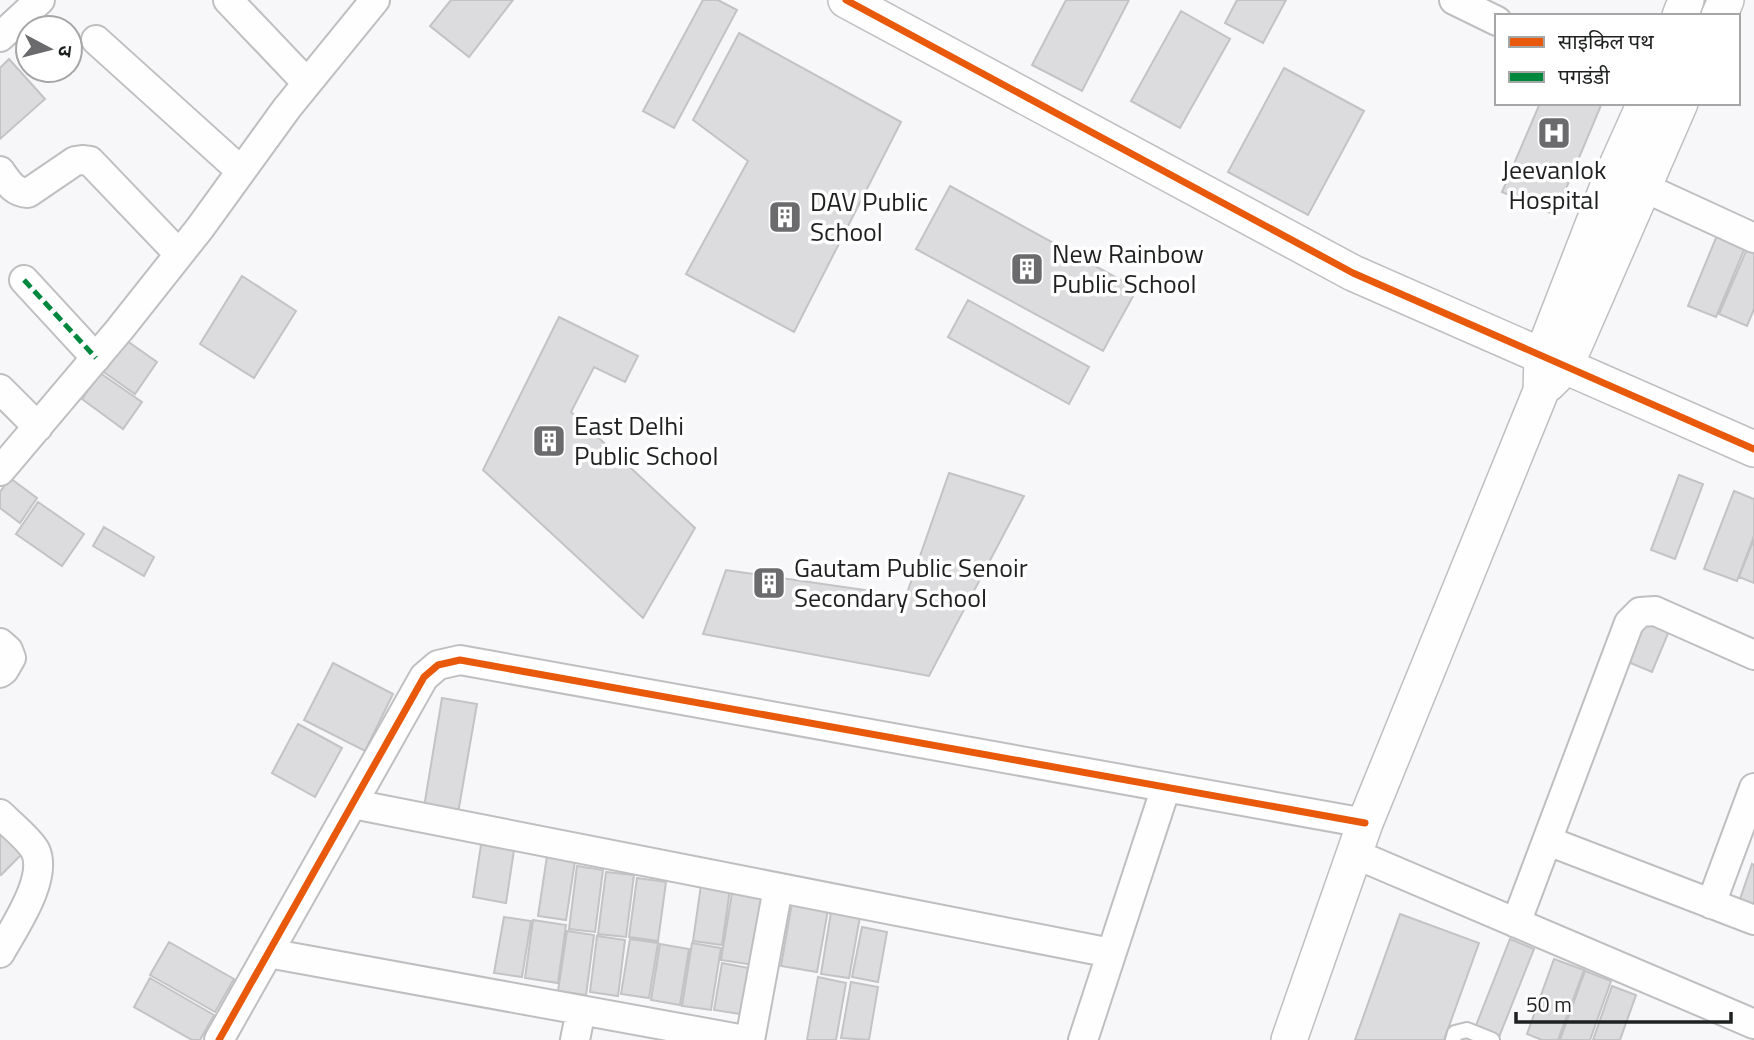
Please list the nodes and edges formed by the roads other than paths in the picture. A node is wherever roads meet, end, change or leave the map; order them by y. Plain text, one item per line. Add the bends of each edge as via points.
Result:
1 (40, 0) edge
2 (228, 0) edge
3 (375, 0) edge
4 (846, 0) edge
5 (1454, 0) edge
6 (1495, 20) edge
7 (0, 37) edge
8 (96, 40) dead end
9 (307, 83) junction
10 (1644, 105) edge
11 (1679, 105) edge
12 (0, 171) edge
13 (241, 171) junction
14 (1643, 187) junction
15 (1754, 238) edge
16 (179, 254) junction
17 (24, 280) dead end
18 (96, 358) junction
19 (1549, 371) junction
20 (0, 389) edge
21 (38, 427) junction
22 (1754, 449) edge
23 (0, 471) edge
24 (0, 643) edge
25 (1754, 655) edge
26 (0, 673) edge
27 (1166, 787) junction
28 (1754, 788) edge
29 (353, 804) junction
30 (0, 814) edge
31 (1360, 839) junction
32 (1548, 841) junction
33 (778, 887) junction
34 (1710, 904) junction
35 (1754, 920) edge
36 (1517, 923) junction
37 (0, 953) edge
38 (268, 953) junction
39 (1111, 953) junction
40 (581, 1010) junction
41 (1754, 1024) edge
42 (219, 1040) edge
43 (575, 1040) edge
44 (747, 1040) edge
45 (1083, 1040) edge
46 (1289, 1040) edge
47 (1453, 1040) edge
48 (1492, 1040) edge

1 - 7 street
2 - 9 street
3 - 9 street
4 - 19 street via 1353,273
5 - 6 street
8 - 13 street
9 - 13 street
10 - 19 street via 1610,181
11 - 14 street
12 - 16 street via 12,187 28,193 75,161 90,161
13 - 16 street
14 - 15 street
14 - 19 street
16 - 18 street
17 - 18 street
18 - 21 street
19 - 22 street
19 - 31 street
20 - 21 street
21 - 23 street
24 - 26 street via 11,659
25 - 32 street via 1656,611 1640,612 1629,623
27 - 29 street via 460,660 438,665 424,677
27 - 31 street
27 - 39 street
28 - 34 street
29 - 33 street
29 - 38 street
30 - 37 street via 34,848 39,862 28,903
31 - 36 street
31 - 46 street
32 - 34 street
32 - 36 street
33 - 39 street
33 - 44 street
34 - 35 street
36 - 41 street
38 - 40 street
38 - 42 street
39 - 45 street
40 - 43 street
40 - 44 street
47 - 48 lane via 1455,1033 1467,1030

